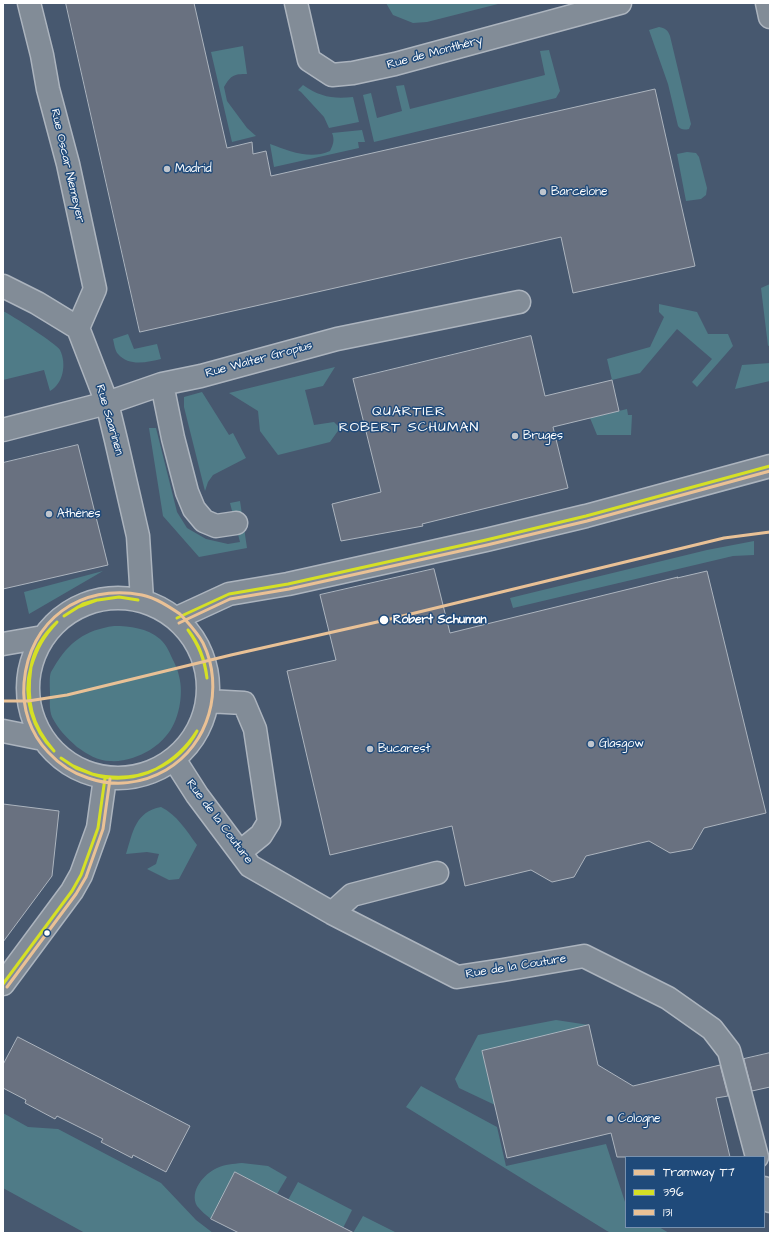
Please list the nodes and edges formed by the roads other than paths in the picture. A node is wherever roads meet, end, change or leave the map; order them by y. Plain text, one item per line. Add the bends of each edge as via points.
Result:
1 (29, 3) edge
2 (296, 3) edge
3 (620, 3) edge
4 (767, 3) edge
5 (770, 17) edge
6 (3, 286) edge
7 (519, 302) dead end
8 (78, 328) junction
9 (162, 384) junction
10 (107, 403) junction
11 (3, 430) edge
12 (770, 466) edge
13 (236, 523) dead end
14 (142, 600) junction
15 (177, 618) junction
16 (43, 637) junction
17 (3, 644) edge
18 (207, 701) junction
19 (3, 731) edge
20 (43, 739) junction
21 (174, 759) junction
22 (105, 778) junction
23 (240, 852) junction
24 (438, 873) dead end
25 (332, 913) junction
26 (3, 984) edge
27 (761, 1154) edge
28 (765, 1190) edge
29 (770, 1202) edge

1 - 8 street, Rue Oscar Niemeyer via 68,164 94,289
2 - 3 street, Rue de Montlhéry via 309,60 332,75 395,64
4 - 5 street
6 - 8 street
7 - 9 street, Rue Walter Gropius via 337,339
8 - 10 street, Rue Saarinen
9 - 10 street, Rue Walter Gropius
9 - 13 street via 173,438 194,509 204,521 216,526
10 - 11 street, Rue Walter Gropius
10 - 14 street, Rue Saarinen via 138,536
12 - 15 street via 494,539 229,594
14 - 15 street via 164,609
14 - 16 street via 114,597 87,602 62,616
15 - 18 street via 198,645 204,662 208,687
16 - 17 street
16 - 20 street via 32,659 28,682 28,701
18 - 21 street via 205,715 193,739
18 - 23 street via 244,703 255,729 269,822 261,835
19 - 20 street
20 - 22 street via 60,758 81,771
21 - 22 street via 153,772 130,778
21 - 23 street, Rue de la Couture via 197,795
22 - 26 street via 98,828 81,875
23 - 25 street, Rue de la Couture via 250,866
24 - 25 street via 352,895
25 - 27 street, Rue de la Couture via 457,977 584,956 668,998 712,1029 729,1051
28 - 29 street

